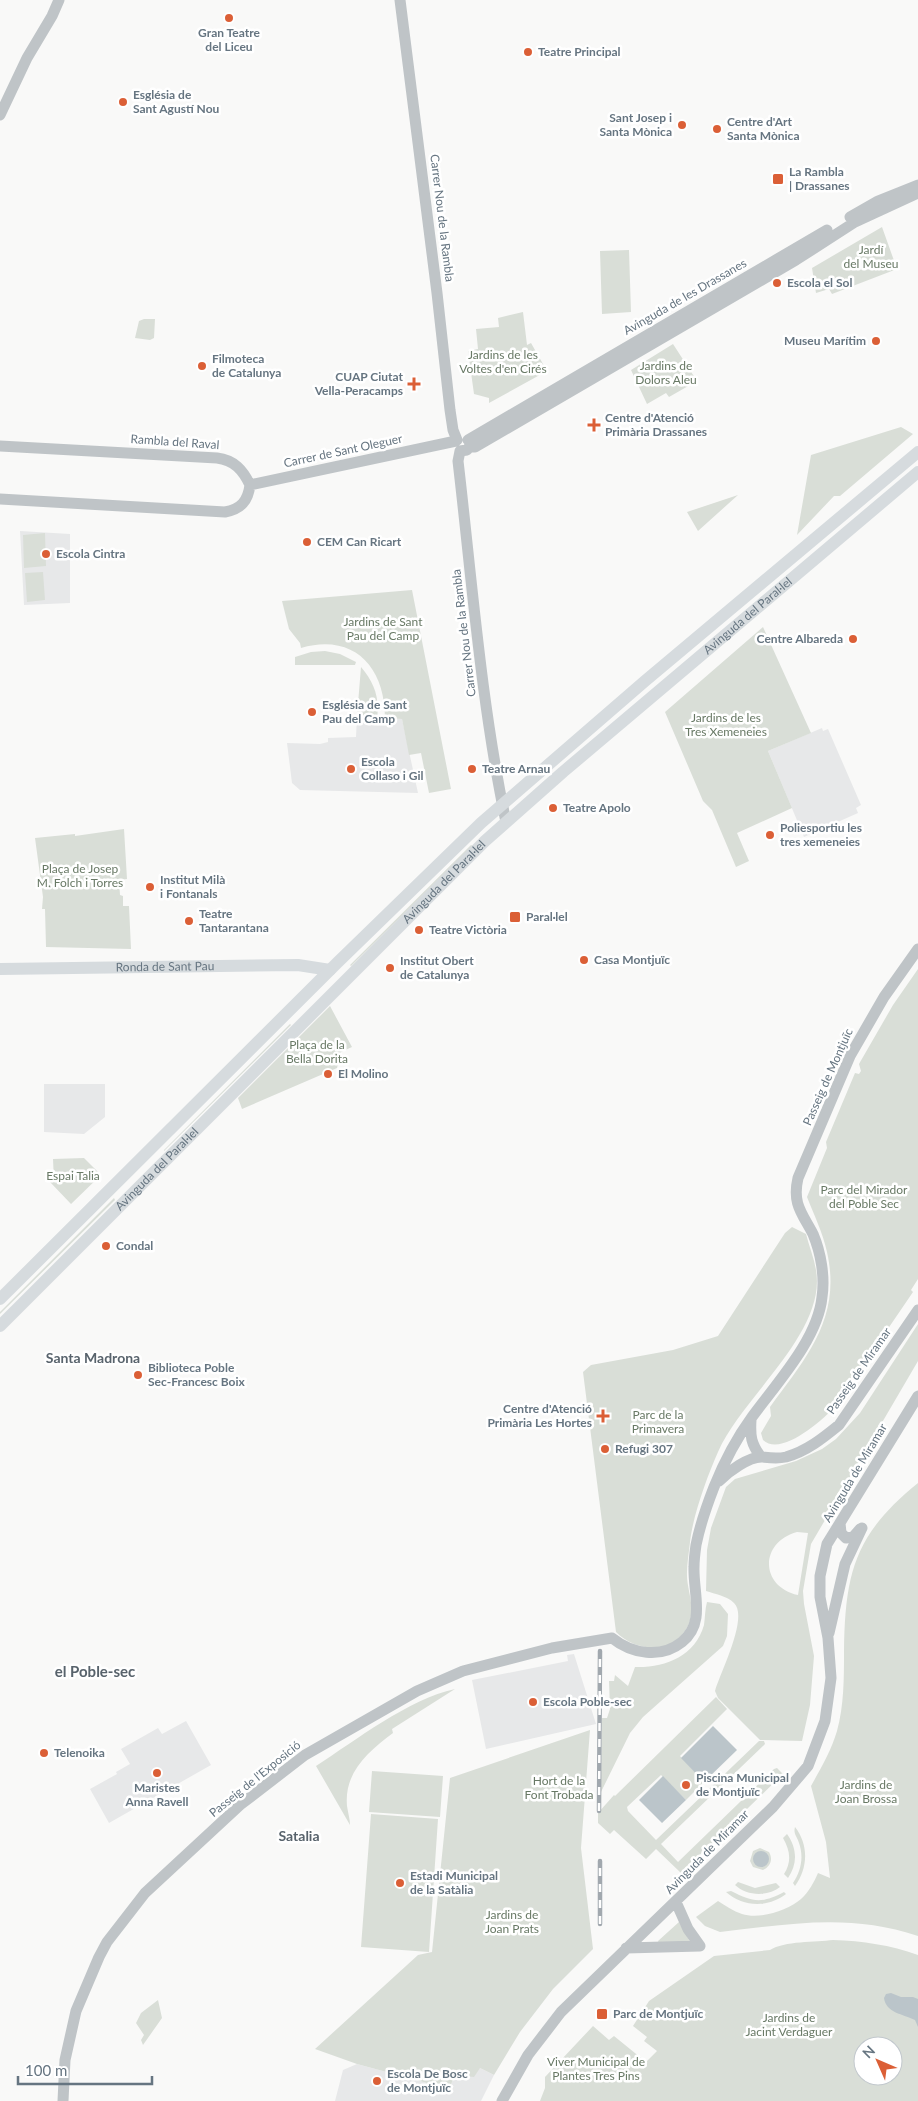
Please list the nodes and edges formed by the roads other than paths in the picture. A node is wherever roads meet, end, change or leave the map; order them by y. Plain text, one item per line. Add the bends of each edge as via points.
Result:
1 (60, 0) edge
2 (400, 0) edge
3 (0, 115) edge
4 (918, 185) edge
5 (918, 193) edge
6 (461, 444) junction
7 (0, 446) edge
8 (918, 452) edge
9 (918, 472) edge
10 (250, 485) junction
11 (0, 499) edge
12 (502, 803) junction
13 (506, 822) junction
14 (918, 949) edge
15 (0, 968) edge
16 (330, 970) junction
17 (0, 1300) edge
18 (918, 1310) edge
19 (0, 1326) edge
20 (918, 1396) edge
21 (751, 1418) junction
22 (750, 1436) junction
23 (736, 1441) junction
24 (730, 1452) junction
25 (761, 1457) junction
26 (742, 1464) junction
27 (714, 1486) junction
28 (840, 1523) junction
29 (828, 1638) junction
30 (676, 1902) junction
31 (626, 1948) junction
32 (63, 2101) edge
33 (502, 2101) edge

1 - 3 street via 26,58
2 - 6 street, Carrer Nou de la Rambla via 450,410 453,430
4 - 6 street, Avinguda de les Drassanes via 872,204
5 - 6 street, Avinguda de les Drassanes via 855,222 796,260 475,447
6 - 10 street, Carrer de Sant Oleguer via 441,445
6 - 12 street, Carrer Nou de la Rambla via 458,461 484,690
7 - 10 street, Rambla del Raval via 217,458 234,464
8 - 12 main road, Avinguda del Paral·lel
9 - 13 main road, Avinguda del Paral·lel
10 - 11 street via 249,494 240,507 225,512
12 - 13 street, Carrer Nou de la Rambla
12 - 16 main road, Avinguda del Paral·lel
13 - 19 main road, Avinguda del Paral·lel
14 - 21 street, Passeig de Montjuïc via 884,997 850,1056 799,1177 796,1199 820,1254 822,1298 799,1354
15 - 16 main road, Ronda de Sant Pau via 298,965
16 - 17 main road, Avinguda del Paral·lel
18 - 25 street, Passeig de Miramar via 839,1425 808,1448 772,1459
20 - 28 street, Avinguda de Miramar
21 - 22 street
21 - 23 street
22 - 23 street
22 - 25 street
23 - 24 street
24 - 26 street via 737,1464
24 - 27 street
25 - 26 street, Passeig de Miramar
26 - 27 street, Passeig de Miramar
27 - 32 street, Passeig de l'Exposició via 696,1543 697,1612 693,1628 682,1642 665,1651 648,1653 629,1648 612,1638 552,1648 472,1668 416,1691 305,1754 240,1805 145,1893 107,1942 76,2011 65,2060
28 - 29 street, Avinguda de Miramar via 828,1544 820,1576 820,1597
28 - 29 street via 841,1533 846,1538 854,1537 862,1528 845,1564
29 - 30 street, Avinguda de Miramar via 831,1678 825,1722 808,1766 773,1807
30 - 31 street, Avinguda de Miramar
30 - 31 street via 700,1946
31 - 33 street, Avinguda de Miramar via 561,2012 528,2055

